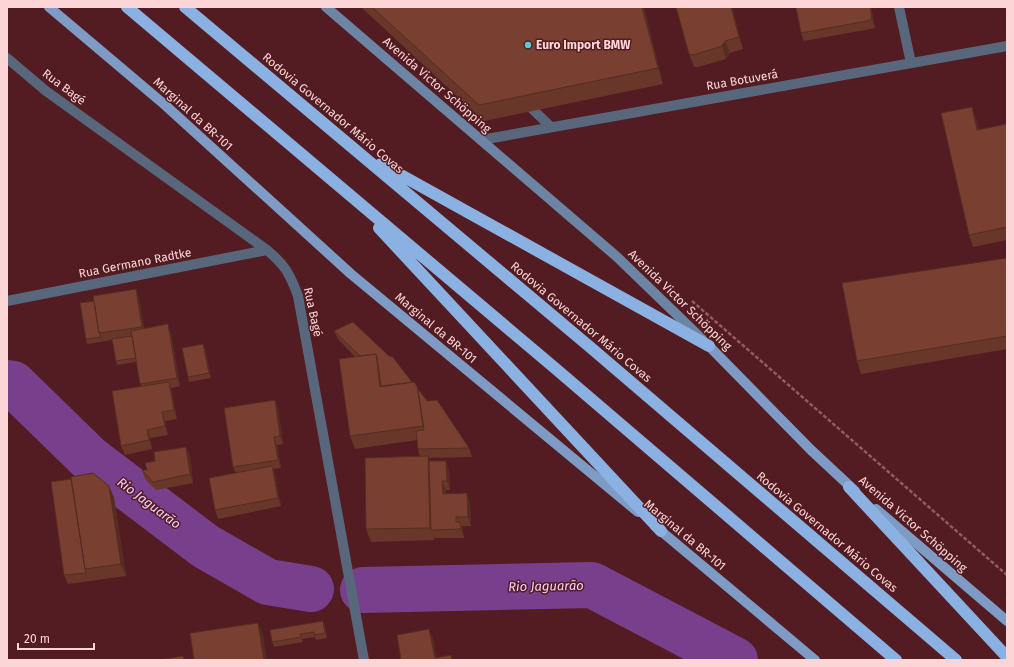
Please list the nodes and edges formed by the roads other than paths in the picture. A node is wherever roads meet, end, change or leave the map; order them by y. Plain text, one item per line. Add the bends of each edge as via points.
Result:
1 (49, 7) edge
2 (127, 7) edge
3 (185, 7) edge
4 (326, 7) edge
5 (899, 7) edge
6 (1007, 46) edge
7 (7, 58) edge
8 (911, 63) junction
9 (517, 94) edge
10 (551, 127) junction
11 (481, 140) junction
12 (356, 150) junction
13 (343, 189) junction
14 (267, 250) junction
15 (7, 301) edge
16 (709, 346) junction
17 (849, 487) junction
18 (660, 531) junction
19 (1007, 621) edge
20 (1007, 657) edge
21 (364, 660) edge
22 (815, 660) edge
23 (896, 660) edge
24 (956, 660) edge

1 - 18 main road, Marginal da BR-101 via 165,105 351,274
2 - 13 highway
3 - 12 highway, Rodovia Governador Mário Covas
4 - 11 main road, Avenida Victor Schöpping
5 - 8 street
6 - 8 street, Rua Botuverá
7 - 14 street, Rua Bagé via 46,91
8 - 10 street, Rua Botuverá
9 - 10 street
10 - 11 street, Rua Botuverá
11 - 16 main road, Avenida Victor Schöpping via 616,256
12 - 16 highway
12 - 24 highway, Rodovia Governador Mário Covas
13 - 18 highway
13 - 23 highway
14 - 15 street, Rua Germano Radtke
14 - 21 street, Rua Bagé via 281,262 292,278 298,296
16 - 17 main road, Avenida Victor Schöpping
17 - 19 main road, Avenida Victor Schöpping
17 - 20 highway
18 - 22 main road, Marginal da BR-101

